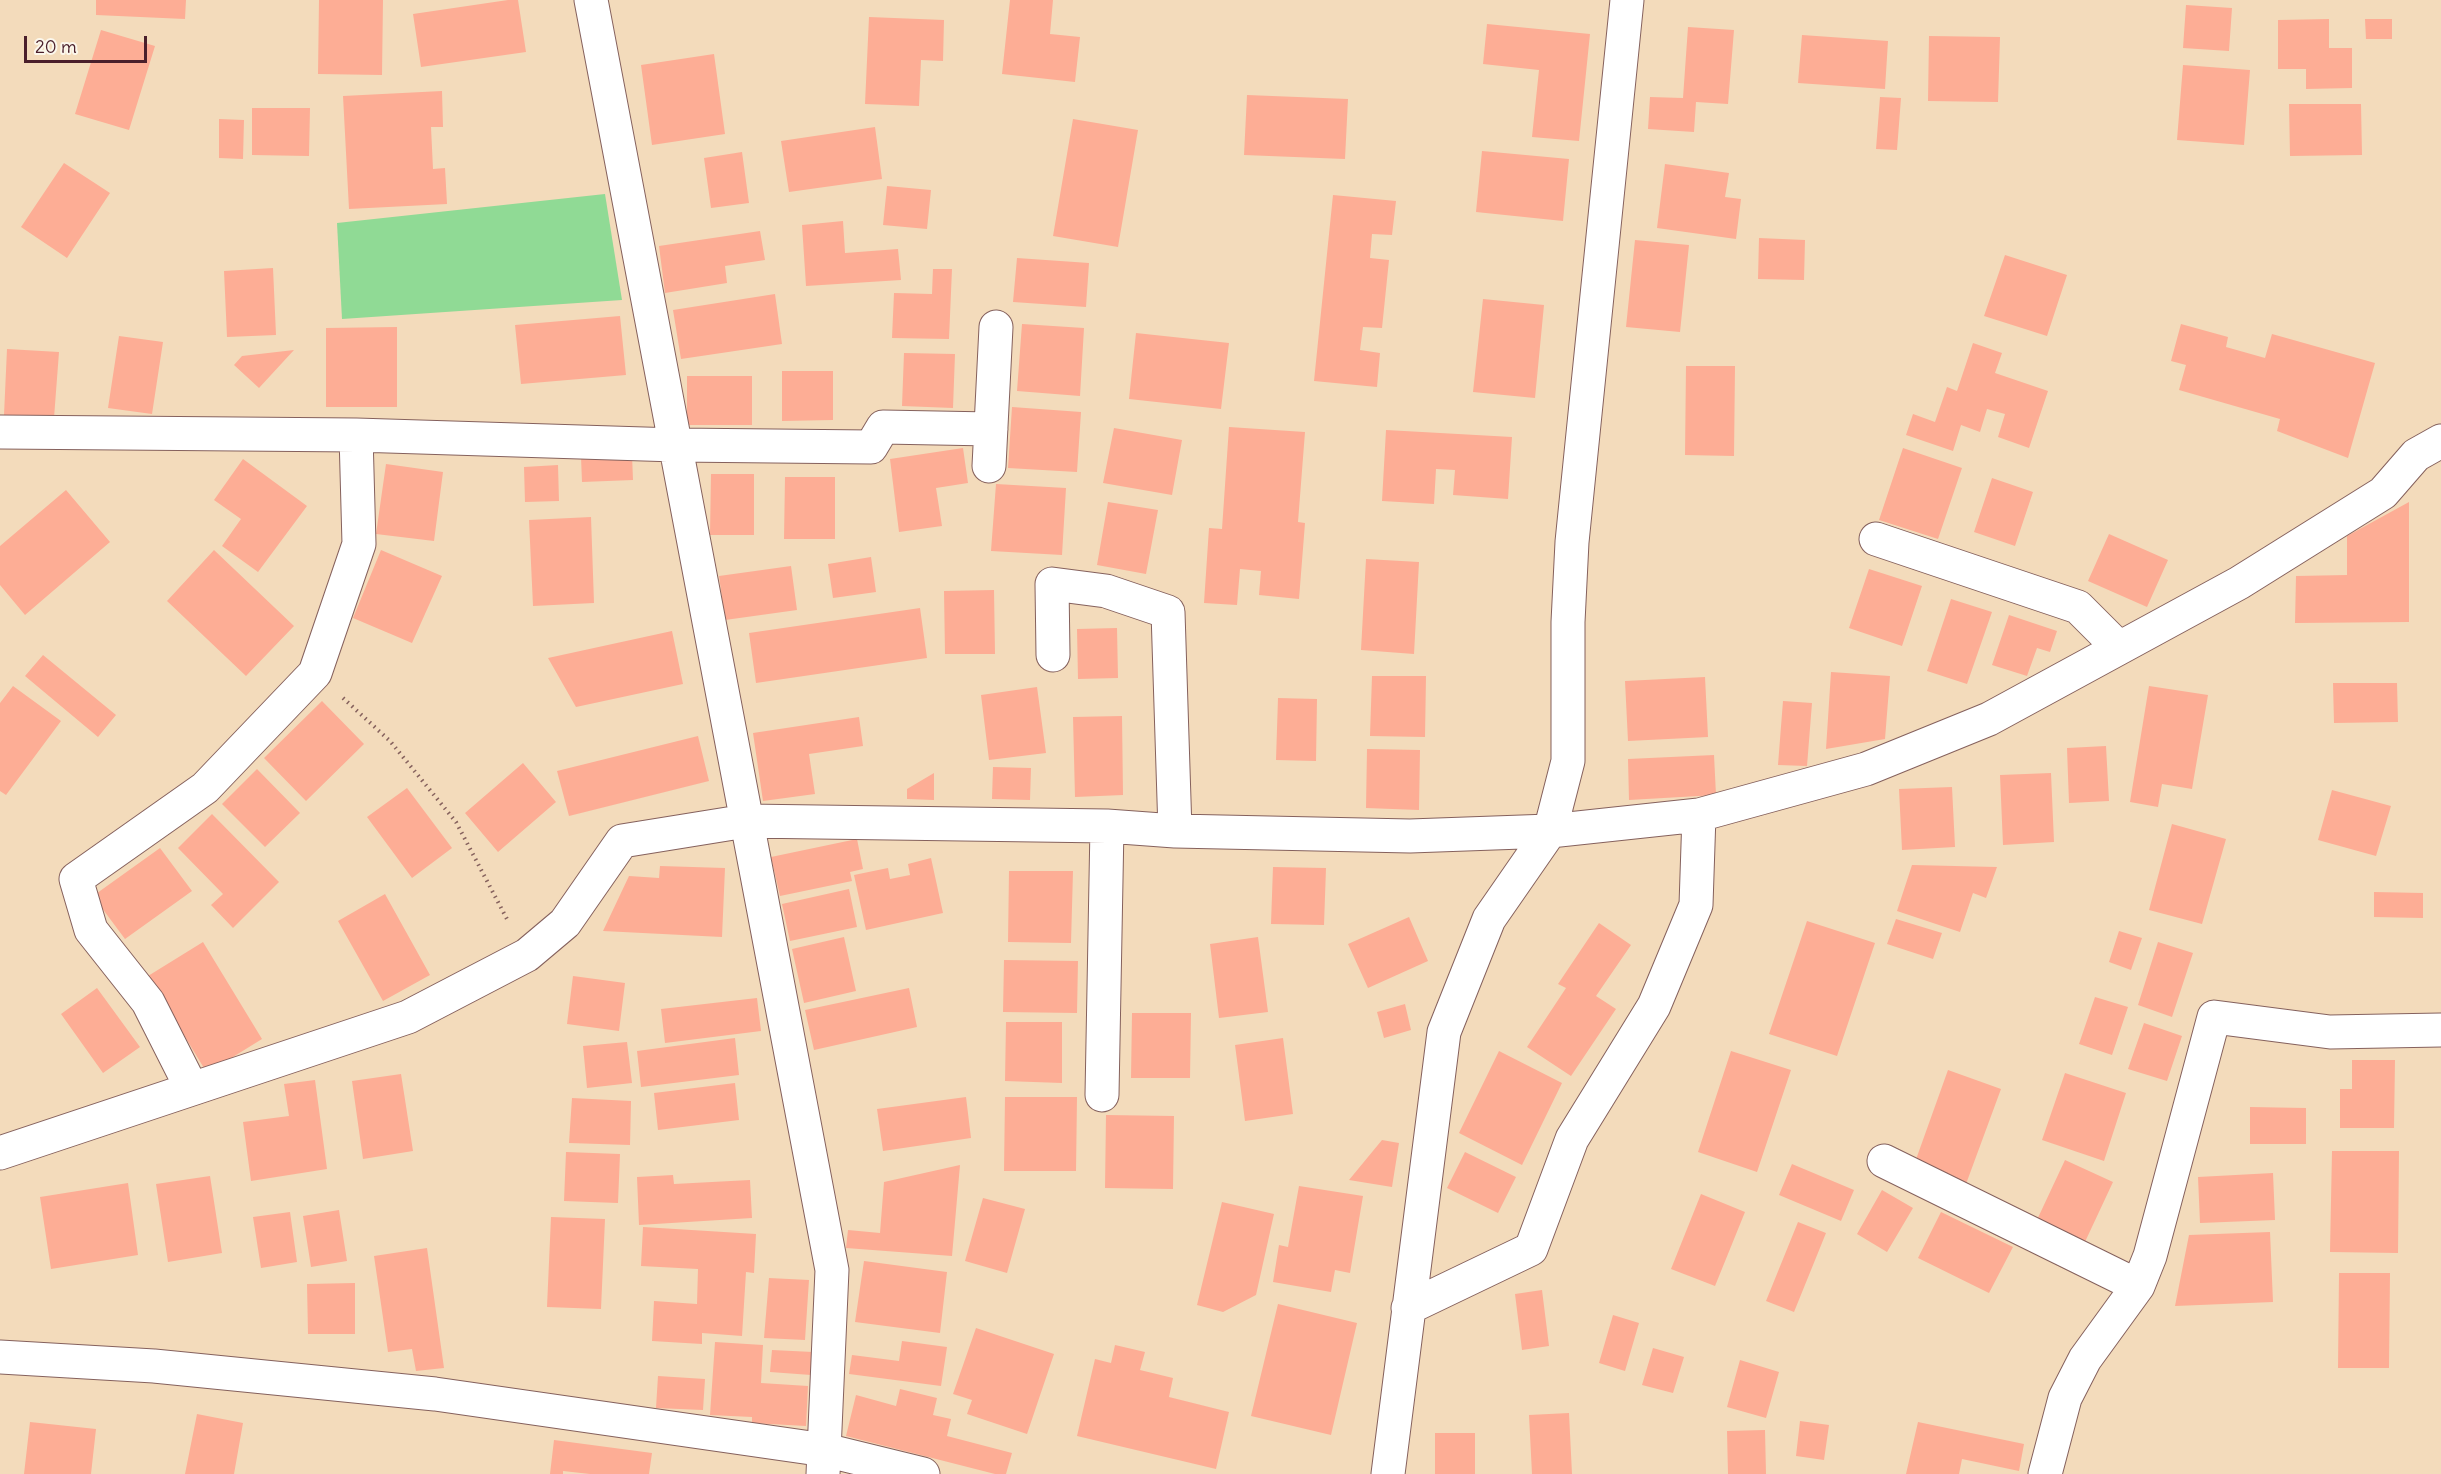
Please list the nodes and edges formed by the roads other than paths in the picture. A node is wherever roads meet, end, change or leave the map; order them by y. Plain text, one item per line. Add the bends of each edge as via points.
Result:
1 (591, 0) edge
2 (1627, 0) edge
3 (996, 327) dead end
4 (991, 429) junction
5 (0, 432) edge
6 (356, 435) junction
7 (2441, 441) edge
8 (676, 445) junction
9 (989, 466) dead end
10 (1876, 539) dead end
11 (2119, 648) junction
12 (1053, 655) dead end
13 (1700, 815) junction
14 (746, 821) junction
15 (1107, 826) junction
16 (1175, 831) junction
17 (1550, 831) junction
18 (2441, 1030) edge
19 (192, 1089) junction
20 (1102, 1095) dead end
21 (0, 1153) edge
22 (1884, 1161) dead end
23 (2138, 1286) junction
24 (1408, 1308) junction
25 (0, 1357) edge
26 (824, 1462) edge
27 (923, 1474) edge
28 (1388, 1474) edge
29 (2045, 1474) edge

1 - 8 street
2 - 17 street via 1572,542 1568,761
3 - 4 street
4 - 8 street via 883,427 871,447
4 - 9 street
5 - 6 street
6 - 8 street
6 - 19 street via 358,544 315,673 205,788 76,879 91,930 148,1002
7 - 11 street via 2416,455 2383,493 2239,583
8 - 14 street
10 - 11 street via 2078,607
11 - 13 street via 1989,719 1866,770
12 - 16 street via 1052,584 1106,591 1168,612
13 - 17 street
13 - 24 street via 1696,905 1654,1006 1572,1139 1531,1249
14 - 15 street
14 - 19 street via 622,841 565,923 527,955 408,1017
14 - 26 street via 832,1270
15 - 16 street
15 - 20 street
16 - 17 street via 1410,836
17 - 24 street via 1489,919 1444,1032
18 - 23 street via 2330,1032 2214,1017 2151,1256
19 - 21 street
22 - 23 street
23 - 29 street via 2085,1359 2065,1398
24 - 28 street
25 - 26 street via 154,1366 435,1394
26 - 27 street

